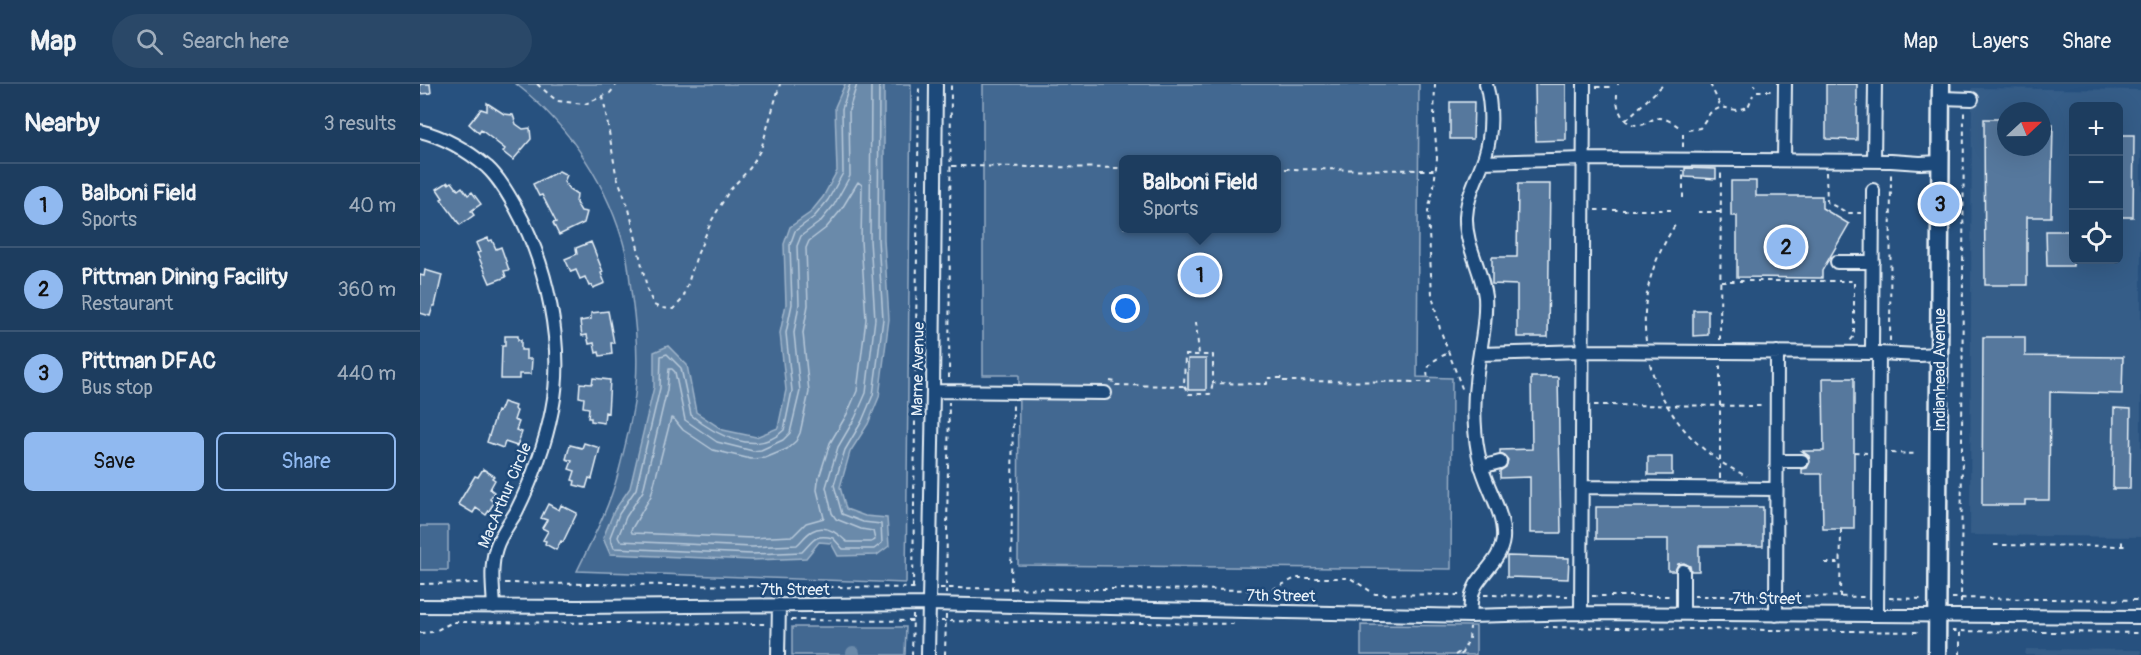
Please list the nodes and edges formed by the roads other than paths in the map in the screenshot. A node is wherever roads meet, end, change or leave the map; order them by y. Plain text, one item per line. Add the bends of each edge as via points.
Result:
1 (936, 84) edge
2 (1486, 84) edge
3 (1875, 84) edge
4 (1584, 86) edge
5 (1785, 88) edge
6 (1941, 91) edge
7 (1968, 99) road end
8 (420, 131) edge
9 (1584, 159) junction
10 (1784, 160) junction
11 (1874, 161) junction
12 (1483, 162) junction
13 (1941, 162) junction
14 (1873, 190) dead end
15 (1837, 262) dead end
16 (1873, 262) junction
17 (1492, 270) dead end
18 (1479, 274) junction
19 (1582, 351) junction
20 (1777, 352) junction
21 (1880, 353) junction
22 (1480, 354) junction
23 (1939, 354) junction
24 (1105, 387) road end
25 (933, 392) junction
26 (1777, 461) junction
27 (1802, 461) dead end
28 (1500, 462) dead end
29 (1482, 466) junction
30 (1582, 487) junction
31 (1776, 489) junction
32 (1683, 571) dead end
33 (928, 604) junction
34 (779, 605) junction
35 (420, 606) edge
36 (494, 607) junction
37 (1581, 613) junction
38 (1683, 614) junction
39 (1776, 615) junction
40 (1877, 615) junction
41 (2141, 617) edge
42 (1473, 621) junction
43 (1937, 623) junction
44 (778, 655) edge
45 (928, 655) edge
46 (1937, 655) edge

1 - 25 street, Marne Avenue
2 - 12 street via 1490,132
3 - 11 street
4 - 9 street
5 - 10 street
6 - 7 street
6 - 13 main road, Indianhead Avenue
8 - 36 street, MacArthur Circle via 465,150 489,169 508,194 536,252 554,326 553,408 541,454 495,549
9 - 10 street
9 - 12 street
9 - 19 street
10 - 11 street
11 - 13 street
12 - 18 street via 1470,192 1466,218
13 - 23 main road, Indianhead Avenue
14 - 16 street
15 - 16 street
16 - 21 street
17 - 18 street
18 - 22 street via 1485,297
19 - 20 street
19 - 22 street
19 - 30 street
20 - 21 street
20 - 26 street
21 - 23 street
21 - 40 street
22 - 29 street via 1475,400
23 - 43 main road, Indianhead Avenue
24 - 25 street
25 - 33 street, Marne Avenue
26 - 27 street
26 - 31 street
28 - 29 street
29 - 42 street via 1503,538 1496,558 1471,595
30 - 31 street
30 - 37 street
31 - 39 street
32 - 38 street
33 - 34 street, 7th Street
33 - 42 street, 7th Street
33 - 45 street, Marne Avenue
34 - 36 street, 7th Street
34 - 44 street
35 - 36 street, 7th Street
37 - 38 street, 7th Street
37 - 42 street, 7th Street
38 - 39 street, 7th Street
39 - 40 street, 7th Street
40 - 43 street, 7th Street
41 - 43 street, 7th Street via 1960,616
43 - 46 main road, Indianhead Avenue

